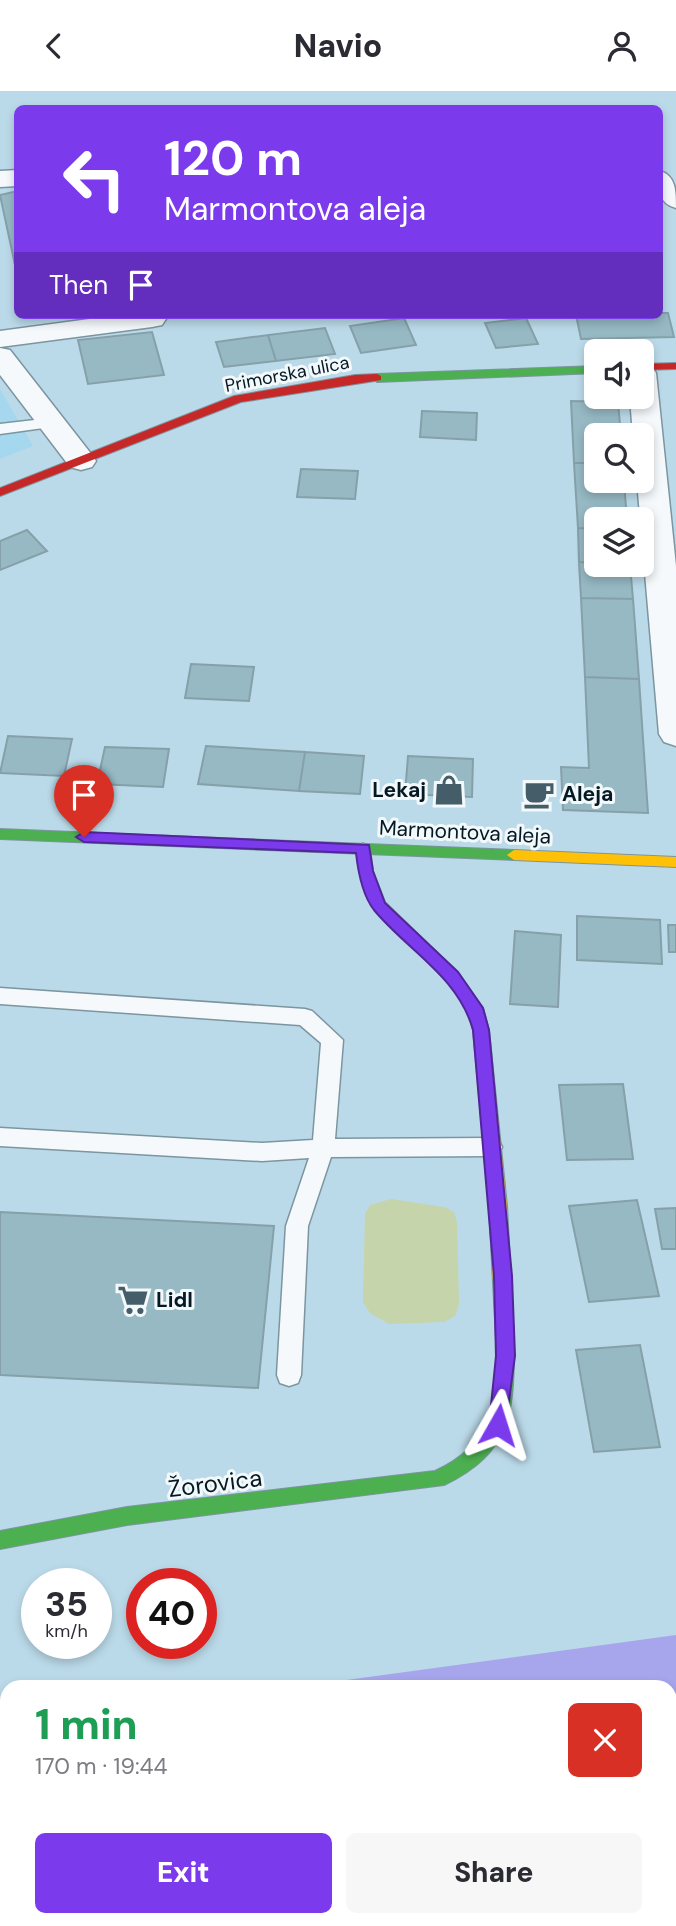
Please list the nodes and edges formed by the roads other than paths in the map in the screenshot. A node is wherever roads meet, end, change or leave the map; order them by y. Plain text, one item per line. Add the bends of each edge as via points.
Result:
1 (152, 319) dead end
2 (0, 339) edge
3 (0, 356) edge
4 (676, 366) edge
5 (654, 367) edge
6 (584, 370) edge
7 (645, 409) edge
8 (51, 423) junction
9 (0, 429) edge
10 (81, 461) junction
11 (0, 492) edge
12 (676, 734) edge
13 (0, 834) edge
14 (363, 848) junction
15 (676, 862) edge
16 (0, 996) edge
17 (0, 1137) edge
18 (491, 1147) junction
19 (323, 1148) junction
20 (289, 1375) dead end
21 (0, 1540) edge

1 - 2 street
3 - 8 street
4 - 5 main road
6 - 10 main road, Primorska ulica via 355,379 238,399
7 - 12 street
8 - 9 lane
8 - 10 street
10 - 11 main road, Primorska ulica
13 - 14 main road, Marmontova aleja
14 - 15 main road, Marmontova aleja
14 - 18 main road, Žorovica via 379,905 453,976 475,1008
16 - 19 lane via 305,1017 331,1040
17 - 19 lane via 262,1151
18 - 19 lane
18 - 21 main road, Žorovica via 506,1356 498,1425 486,1449 459,1471 437,1479 127,1517
19 - 20 lane via 297,1226

